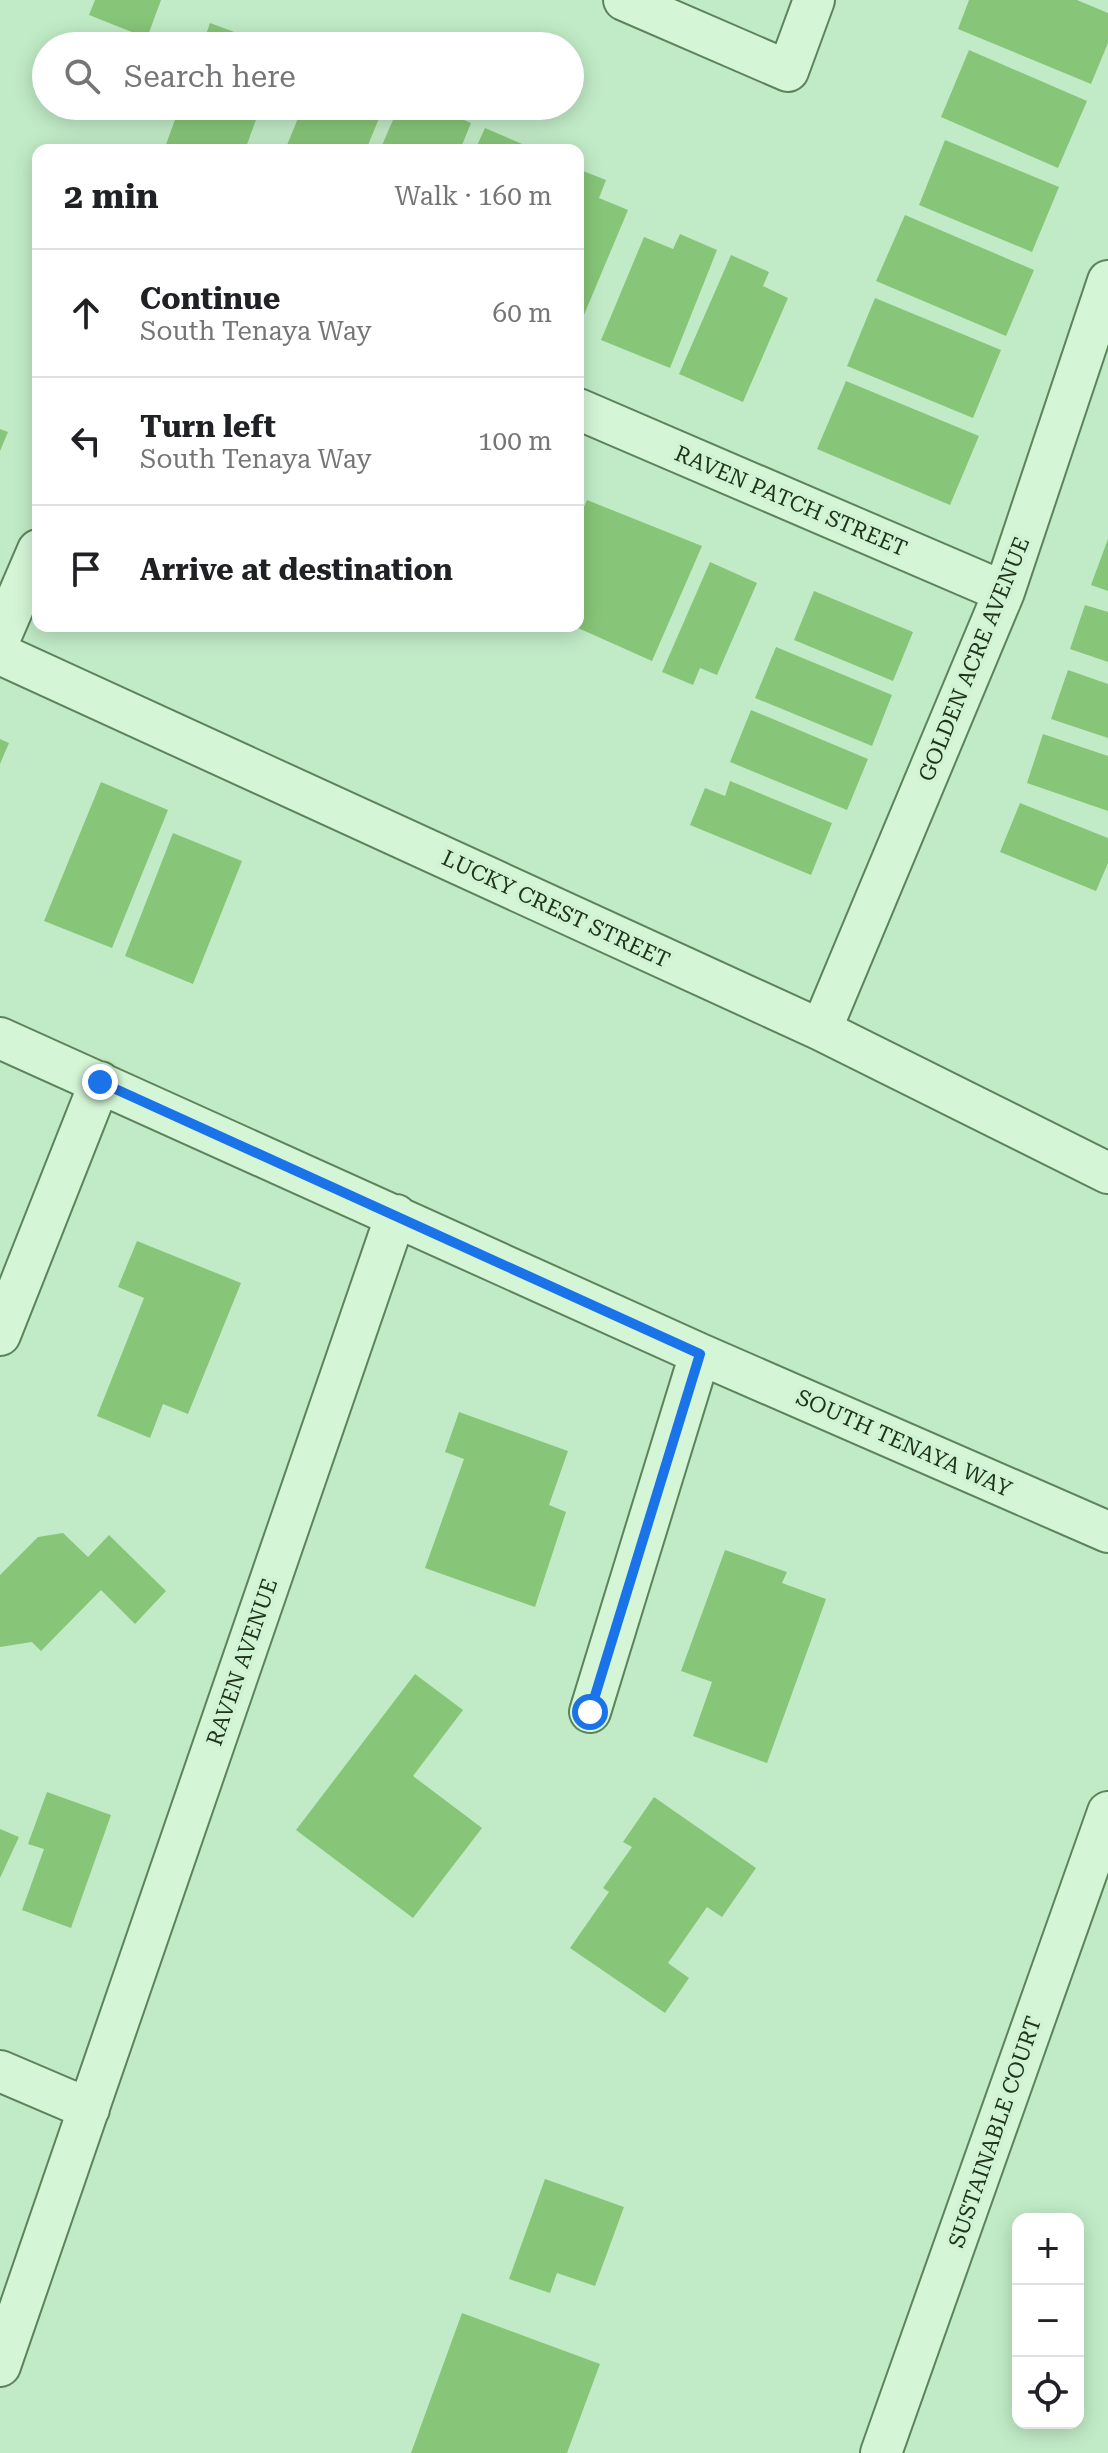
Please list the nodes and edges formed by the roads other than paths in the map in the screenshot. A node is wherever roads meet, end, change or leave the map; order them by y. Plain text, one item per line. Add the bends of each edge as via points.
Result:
1 (624, 0) edge
2 (814, 0) edge
3 (1108, 281) edge
4 (584, 412) edge
5 (32, 564) edge
6 (1004, 592) junction
7 (0, 638) edge
8 (0, 654) edge
9 (821, 1030) junction
10 (0, 1038) edge
11 (100, 1082) junction
12 (1108, 1173) edge
13 (396, 1215) junction
14 (0, 1335) edge
15 (700, 1354) junction
16 (1108, 1532) edge
17 (590, 1712) dead end
18 (1108, 1812) edge
19 (0, 2071) edge
20 (89, 2109) junction
21 (0, 2366) edge
22 (881, 2453) edge

1 - 2 street via 788,71
3 - 6 street, GOLDEN ACRE AVENUE
4 - 6 street, RAVEN PATCH STREET
5 - 7 street
6 - 9 street, GOLDEN ACRE AVENUE
8 - 9 street, LUCKY CREST STREET
9 - 12 street, LUCKY CREST STREET
10 - 11 street, SOUTH TENAYA WAY
11 - 13 street, SOUTH TENAYA WAY
11 - 14 street
13 - 15 street, SOUTH TENAYA WAY
13 - 20 street, RAVEN AVENUE
15 - 16 street, SOUTH TENAYA WAY
15 - 17 street
18 - 22 street, SUSTAINABLE COURT
19 - 20 street
20 - 21 street, RAVEN AVENUE

